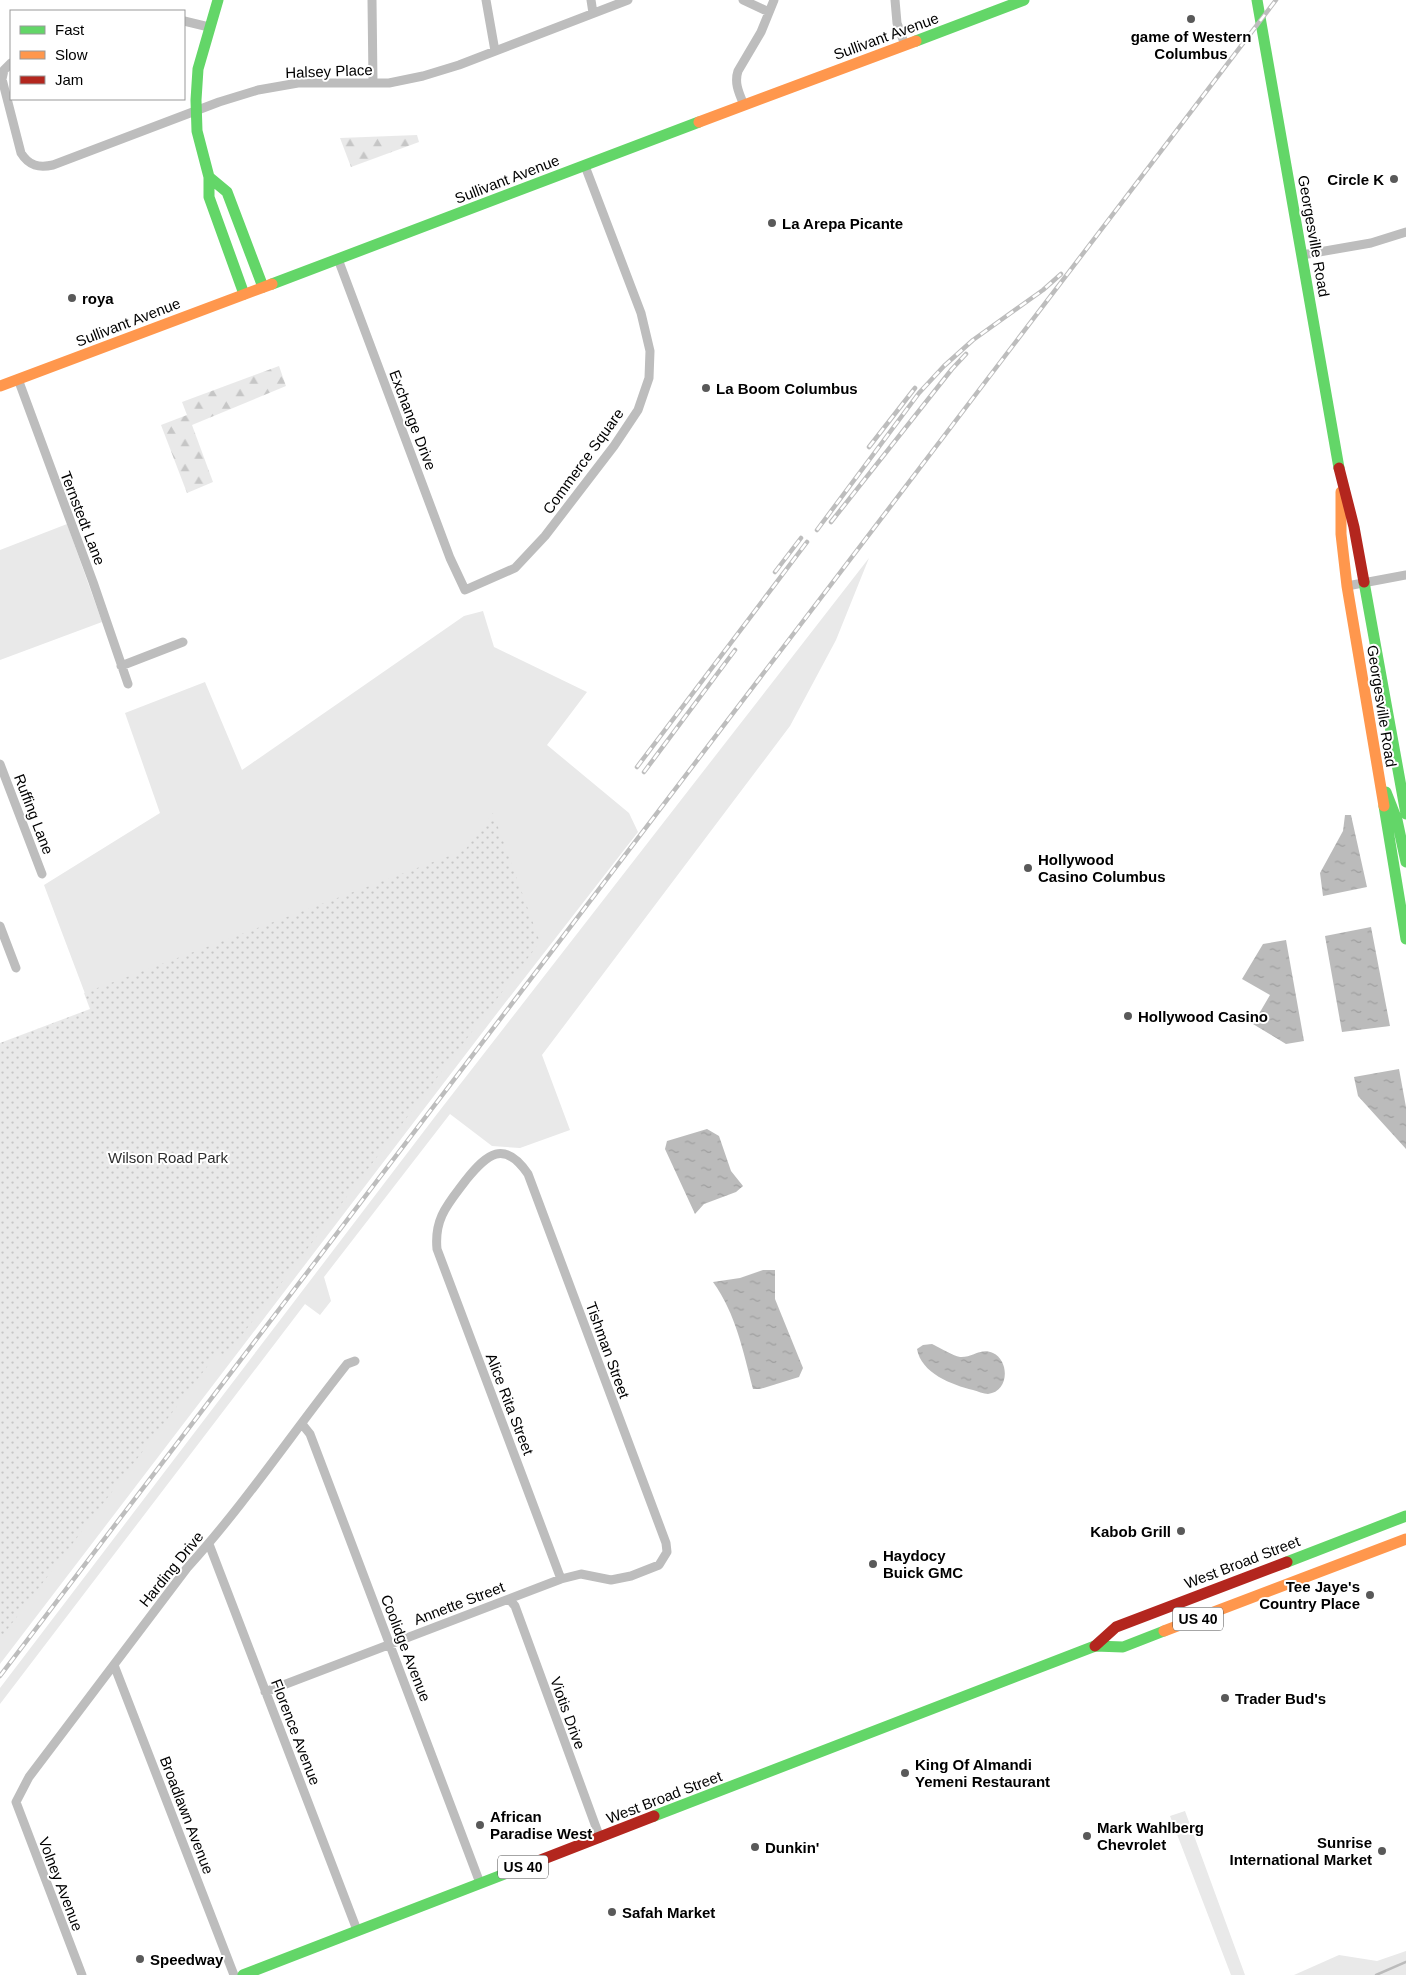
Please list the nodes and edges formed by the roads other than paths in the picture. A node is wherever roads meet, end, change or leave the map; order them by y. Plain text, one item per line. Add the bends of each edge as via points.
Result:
1 (218, 0) edge
2 (372, 0) edge
3 (486, 0) edge
4 (591, 0) edge
5 (628, 0) edge
6 (743, 0) edge
7 (774, 0) edge
8 (895, 0) edge
9 (1024, 0) edge
10 (1257, 0) edge
11 (769, 12) junction
12 (593, 13) junction
13 (185, 21) edge
14 (209, 27) junction
15 (905, 45) junction
16 (495, 51) junction
17 (10, 64) edge
18 (373, 82) junction
19 (744, 105) junction
20 (196, 111) junction
21 (585, 166) junction
22 (209, 176) junction
23 (1406, 232) edge
24 (1302, 255) junction
25 (338, 259) junction
26 (263, 287) junction
27 (244, 294) junction
28 (18, 379) junction
29 (0, 386) edge
30 (1341, 477) junction
31 (1406, 575) edge
32 (1364, 582) junction
33 (1347, 586) junction
34 (465, 590) joint
35 (183, 642) dead end
36 (121, 666) junction
37 (128, 684) dead end
38 (0, 764) edge
39 (1377, 769) junction
40 (1406, 814) edge
41 (1406, 862) edge
42 (42, 874) dead end
43 (1, 929) edge
44 (1406, 939) edge
45 (16, 968) dead end
46 (510, 1155) joint
47 (355, 1361) dead end
48 (302, 1424) junction
49 (1406, 1516) edge
50 (1406, 1539) edge
51 (209, 1544) junction
52 (663, 1561) joint
53 (561, 1578) junction
54 (509, 1599) junction
55 (390, 1644) junction
56 (1095, 1646) junction
57 (114, 1665) junction
58 (265, 1692) junction
59 (16, 1802) joint
60 (600, 1838) junction
61 (480, 1883) junction
62 (357, 1930) junction
63 (82, 1975) edge
64 (234, 1975) edge
65 (243, 1975) edge

1 - 14 main road
2 - 18 street
3 - 16 street
4 - 12 street
5 - 12 street, Halsey Place
6 - 11 street
7 - 11 street
8 - 15 street via 897,23
9 - 15 main road, Sullivant Avenue
10 - 24 main road, Georgesville Road
11 - 19 street via 736,77
12 - 16 street, Halsey Place
13 - 14 street
14 - 20 main road via 198,69
15 - 19 main road, Sullivant Avenue
16 - 18 street, Halsey Place via 423,76
17 - 20 street, Halsey Place via 4,70 4,89 21,153 32,164 53,165
18 - 20 street, Halsey Place via 298,83 258,90
19 - 21 main road, Sullivant Avenue
20 - 22 main road via 199,143
21 - 25 main road, Sullivant Avenue
21 - 34 street, Commerce Square via 641,313 650,351 649,378 638,410 629,424 545,536 515,568
22 - 26 main road via 227,192
22 - 27 main road via 209,197
23 - 24 street via 1371,243
24 - 30 main road, Georgesville Road
25 - 26 main road, Sullivant Avenue
25 - 34 street, Exchange Drive via 450,558
26 - 27 main road, Sullivant Avenue
27 - 28 main road, Sullivant Avenue
28 - 29 main road, Sullivant Avenue
28 - 36 street, Ternstedt Lane
30 - 32 main road, Georgesville Road
30 - 33 main road, Georgesville Road via 1340,534
31 - 32 street
32 - 33 street
32 - 40 main road, Georgesville Road
33 - 39 main road, Georgesville Road
35 - 36 street
36 - 37 street, Ternstedt Lane
38 - 42 street, Ruffing Lane
39 - 41 main road via 1397,820
39 - 44 main road, Georgesville Road
43 - 45 street
46 - 52 street, Tishman Street via 528,1174 666,1543
46 - 53 street, Alice Rita Street via 494,1154 486,1158 447,1205 439,1219 437,1249
47 - 48 street, Harding Drive via 347,1364
48 - 51 street, Harding Drive
48 - 55 street, Coolidge Avenue via 310,1434
49 - 56 main road, West Broad Street / US 40 via 1116,1627
50 - 56 main road, West Broad Street / US 40 via 1123,1647
51 - 57 street, Harding Drive
51 - 58 street, Florence Avenue
52 - 53 street, Annette Street via 654,1568 617,1580 582,1574
53 - 54 street, Annette Street
54 - 55 street, Annette Street
54 - 60 street, Viotis Drive
55 - 58 street, Annette Street
55 - 61 street, Coolidge Avenue
56 - 60 main road, West Broad Street / US 40
57 - 59 street, Harding Drive via 29,1778
57 - 64 street, Broadlawn Avenue
58 - 62 street, Florence Avenue
59 - 63 street, Volney Avenue
60 - 61 main road, West Broad Street / US 40
61 - 62 main road, West Broad Street / US 40
62 - 65 main road, West Broad Street / US 40

